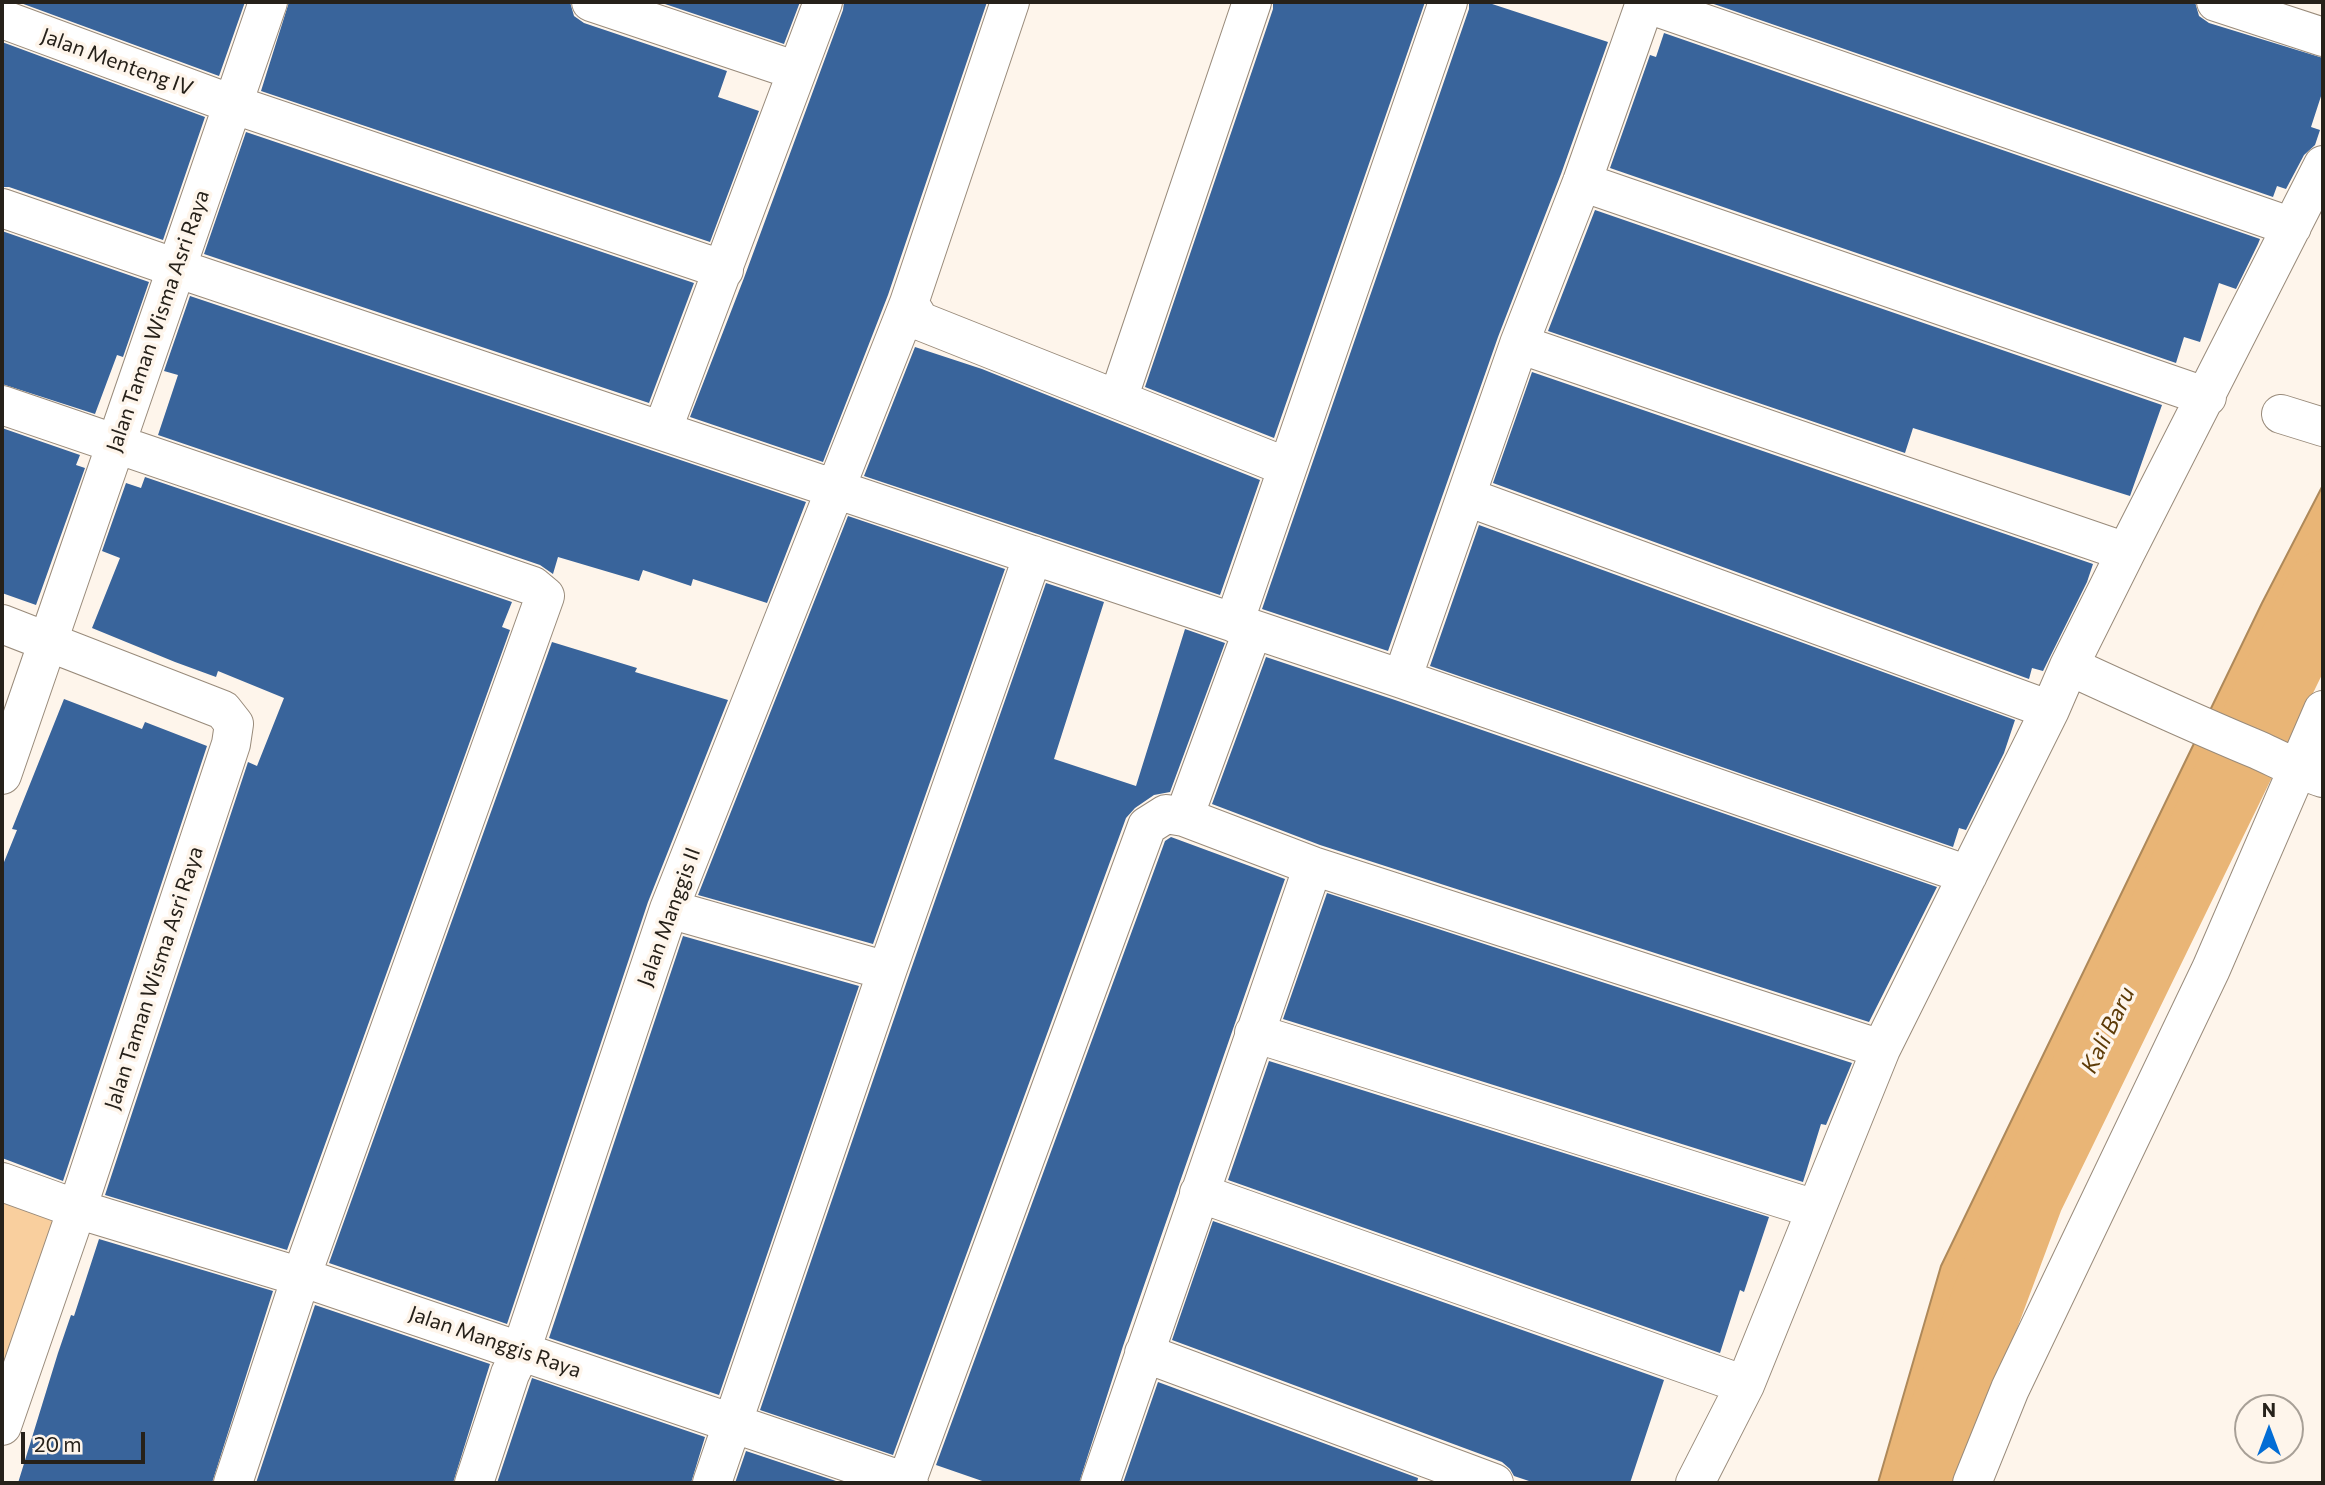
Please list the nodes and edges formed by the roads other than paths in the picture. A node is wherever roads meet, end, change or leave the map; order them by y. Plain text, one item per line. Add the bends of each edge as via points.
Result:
1 (268, 2) edge
2 (591, 2) edge
3 (823, 2) edge
4 (1010, 2) edge
5 (1252, 2) edge
6 (1448, 2) edge
7 (2216, 2) edge
8 (2, 19) edge
9 (2323, 37) edge
10 (797, 71) junction
11 (232, 104) junction
12 (2323, 165) edge
13 (1582, 182) junction
14 (2, 208) edge
15 (2292, 227) junction
16 (176, 268) junction
17 (724, 270) junction
18 (909, 303) junction
19 (1519, 344) junction
20 (2207, 397) junction
21 (1118, 399) junction
22 (2, 405) edge
23 (2281, 414) dead end
24 (2323, 427) edge
25 (662, 432) junction
26 (115, 444) junction
27 (1287, 467) junction
28 (837, 490) junction
29 (1467, 496) junction
30 (2126, 552) junction
31 (1033, 555) junction
32 (2, 624) edge
33 (1243, 626) junction
34 (48, 640) junction
35 (2069, 666) junction
36 (1402, 679) junction
37 (2050, 710) junction
38 (2323, 710) edge
39 (2310, 774) edge
40 (2, 775) edge
41 (1184, 817) junction
42 (1313, 866) junction
43 (1968, 875) junction
44 (670, 909) junction
45 (887, 971) junction
46 (1254, 1033) junction
47 (1881, 1048) junction
48 (2, 1182) edge
49 (1199, 1193) junction
50 (77, 1209) junction
51 (1815, 1209) junction
52 (302, 1277) junction
53 (521, 1351) junction
54 (1144, 1353) junction
55 (1745, 1385) junction
56 (733, 1422) junction
57 (2, 1426) edge
58 (233, 1483) edge
59 (474, 1483) edge
60 (712, 1483) edge
61 (907, 1483) edge
62 (1100, 1483) edge
63 (1494, 1483) edge
64 (1696, 1483) edge
65 (1972, 1483) edge

1 - 11 street, Jalan Taman Wisma Asri Raya
2 - 10 street
3 - 10 street
4 - 18 street, Jalan Manggis II
5 - 21 street
6 - 27 street
7 - 9 street
8 - 11 street, Jalan Menteng IV
10 - 17 street
11 - 16 street, Jalan Taman Wisma Asri Raya
11 - 17 street, Jalan Menteng IV
12 - 15 street
13 - 15 street via 1645,3
13 - 19 street
13 - 20 street
14 - 16 street
15 - 20 street
16 - 25 street
16 - 26 street, Jalan Taman Wisma Asri Raya
17 - 25 street
18 - 21 street via 920,321
18 - 28 street, Jalan Manggis II
19 - 29 street
19 - 30 street
20 - 30 street
21 - 27 street
22 - 26 street
23 - 24 street
25 - 28 street
26 - 34 street, Jalan Taman Wisma Asri Raya
26 - 52 street via 533,586 545,596
27 - 33 street
28 - 31 street
28 - 44 street, Jalan Manggis II
29 - 36 street
29 - 37 street
30 - 35 street
31 - 33 street
31 - 45 street
32 - 34 street, Jalan Taman Wisma Asri Raya
33 - 36 street
33 - 41 street
34 - 40 street, Jalan Taman Wisma Asri Raya
34 - 50 street, Jalan Taman Wisma Asri Raya via 223,710 234,724
35 - 37 street
35 - 39 street
36 - 43 street
37 - 43 street
38 - 39 street
39 - 65 street via 2010,1389
41 - 42 street
41 - 61 street via 1166,814 1147,826
42 - 46 street
42 - 47 street
43 - 47 street
44 - 45 street
44 - 53 street, Jalan Manggis II
45 - 56 street
46 - 49 street
46 - 51 street
47 - 51 street
48 - 50 street, Jalan Manggis Raya
49 - 54 street
49 - 55 street
50 - 52 street, Jalan Manggis Raya
50 - 57 street, Jalan Taman Wisma Asri Raya
51 - 55 street
52 - 53 street, Jalan Manggis Raya
52 - 58 street
53 - 56 street, Jalan Manggis Raya
53 - 59 street, Jalan Manggis II
54 - 62 street
54 - 63 street
55 - 64 street
56 - 60 street
56 - 61 street, Jalan Manggis Raya

